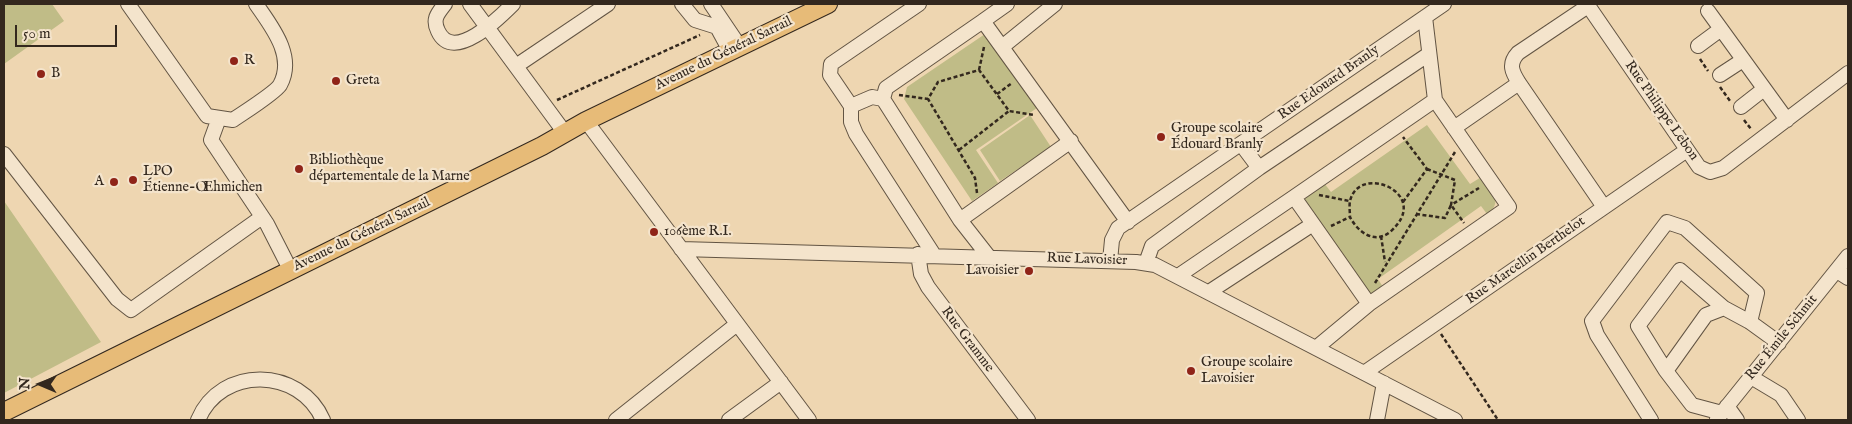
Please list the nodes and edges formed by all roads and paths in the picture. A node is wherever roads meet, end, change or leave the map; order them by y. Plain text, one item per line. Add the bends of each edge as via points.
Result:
1 (128, 4) edge
2 (256, 4) edge
3 (445, 4) edge
4 (470, 4) edge
5 (513, 4) edge
6 (608, 4) edge
7 (682, 4) edge
8 (711, 4) edge
9 (828, 4) edge
10 (919, 4) edge
11 (1008, 4) edge
12 (1055, 4) edge
13 (1444, 4) edge
14 (1587, 5) edge
15 (1708, 11) dead end
16 (1424, 17) junction
17 (986, 24) junction
18 (717, 27) junction
19 (488, 28) junction
20 (1721, 29) junction
21 (1002, 46) junction
22 (1698, 46) dead end
23 (735, 49) junction
24 (1429, 54) junction
25 (1743, 60) junction
26 (516, 66) junction
27 (979, 70) junction
28 (1848, 73) edge
29 (1023, 75) junction
30 (1720, 76) dead end
31 (1519, 84) junction
32 (1764, 89) junction
33 (997, 94) junction
34 (884, 96) junction
35 (928, 99) junction
36 (1435, 100) junction
37 (545, 106) junction
38 (851, 106) junction
39 (1741, 107) dead end
40 (1009, 111) junction
41 (1053, 117) junction
42 (219, 118) junction
43 (1787, 120) junction
44 (586, 121) junction
45 (1396, 127) junction
46 (1454, 128) junction
47 (565, 133) junction
48 (1463, 140) junction
49 (1070, 141) junction
50 (1241, 144) junction
51 (959, 150) junction
52 (1687, 150) junction
53 (4, 154) edge
54 (1259, 168) junction
55 (1427, 169) junction
56 (1440, 176) junction
57 (1492, 181) junction
58 (1298, 194) junction
59 (1350, 201) junction
60 (1402, 202) junction
61 (1451, 205) junction
62 (978, 207) junction
63 (1604, 207) junction
64 (1416, 214) junction
65 (262, 217) junction
66 (1350, 217) junction
67 (960, 220) junction
68 (1128, 222) junction
69 (1316, 228) junction
70 (1472, 233) junction
71 (1381, 236) junction
72 (681, 249) junction
73 (918, 254) junction
74 (934, 255) junction
75 (1848, 256) edge
76 (989, 257) junction
77 (1110, 261) junction
78 (1146, 263) junction
79 (1385, 264) junction
80 (291, 271) junction
81 (1843, 275) edge
82 (1178, 276) junction
83 (1209, 292) junction
84 (1371, 302) junction
85 (1724, 308) junction
86 (1750, 322) junction
87 (737, 324) junction
88 (1434, 324) junction
89 (1779, 343) junction
90 (1316, 348) junction
91 (1666, 371) junction
92 (1364, 372) junction
93 (1751, 377) junction
94 (781, 382) junction
95 (1384, 383) junction
96 (4, 412) edge
97 (1722, 413) edge
98 (198, 420) edge
99 (323, 420) edge
100 (616, 420) edge
101 (729, 420) edge
102 (809, 420) edge
103 (1028, 420) edge
104 (1377, 420) edge
105 (1455, 420) edge
106 (1498, 420) edge
107 (1652, 420) edge
108 (1737, 420) edge
109 (1798, 420) edge

1 - 42 street via 207,116
2 - 42 street via 280,40 285,68 280,86 234,120
3 - 19 street via 436,16 435,25 441,38 460,43
4 - 19 street
5 - 19 street
6 - 26 street
7 - 18 street via 694,20
8 - 23 street
9 - 23 main road, Avenue du Général Sarrail
10 - 38 street via 831,64 830,75
11 - 17 street
12 - 21 street
13 - 16 street, Rue Edouard Branly
14 - 31 street via 1518,53 1511,66
14 - 52 street, Rue Philippe Lebon
15 - 20 street
16 - 24 street
16 - 50 street, Rue Edouard Branly
17 - 21 street
17 - 27 path
17 - 34 street via 886,88
18 - 23 street
18 - 37 path
19 - 26 street
20 - 22 street
20 - 25 street
21 - 29 street
23 - 44 main road, Avenue du Général Sarrail
24 - 36 street
24 - 54 street
25 - 30 street
25 - 32 street
26 - 37 street
27 - 33 path
27 - 35 path via 938,82
28 - 43 street, Rue Philippe Lebon
29 - 33 path
29 - 41 street
31 - 46 street
31 - 63 street
32 - 39 street
32 - 43 street
33 - 40 path
34 - 35 path
34 - 38 street via 872,97
34 - 67 street
35 - 51 path
36 - 45 street
36 - 46 street
37 - 47 street
38 - 74 street via 851,122 856,134
40 - 41 path
40 - 51 path
41 - 49 street
42 - 65 street via 211,140
43 - 52 street, Rue Philippe Lebon via 1716,172 1699,167
44 - 47 main road, Avenue du Général Sarrail
44 - 72 street
45 - 55 path
45 - 58 street
46 - 48 street
47 - 80 main road, Avenue du Général Sarrail
48 - 56 path
48 - 57 street
49 - 62 street
49 - 68 street
50 - 54 street
50 - 68 street, Rue Edouard Branly
51 - 62 path via 975,178
52 - 63 street, Rue Marcellin Berthelot
53 - 65 street via 117,299 131,310
54 - 78 street via 1152,246
55 - 56 path
55 - 60 path
56 - 61 path via 1456,180
56 - 64 path
57 - 61 path
57 - 70 street via 1509,207
58 - 59 path
58 - 69 street
58 - 82 street
59 - 60 path via 1362,186 1371,183 1392,188 1399,193
59 - 66 path
60 - 71 path via 1399,223
61 - 64 path via 1445,218
61 - 70 path
62 - 67 street
63 - 88 street, Rue Marcellin Berthelot
64 - 79 path
65 - 80 street
66 - 69 path
66 - 71 path via 1354,226 1366,234 1376,238
67 - 76 street
68 - 77 street, Rue Edouard Branly via 1114,233
69 - 83 street
69 - 84 street
70 - 84 street
71 - 79 path
72 - 73 street, Rue Lavoisier
72 - 87 street
73 - 74 street, Rue Lavoisier
73 - 103 street, Rue Gramme via 921,274 928,288
74 - 76 street, Rue Lavoisier
75 - 81 street, Rue Émile Schmit
76 - 77 street, Rue Lavoisier
77 - 78 street, Rue Lavoisier
78 - 82 street, Rue Lavoisier
79 - 84 path via 1375,280
80 - 96 main road, Avenue du Général Sarrail
81 - 89 street, Rue Émile Schmit
82 - 83 street, Rue Lavoisier
83 - 90 street, Rue Lavoisier
84 - 90 street
85 - 86 street
85 - 91 street via 1706,315
85 - 91 street via 1680,270 1638,326
86 - 89 street
86 - 107 street via 1757,292 1685,228 1667,222 1592,321 1597,335
87 - 94 street
87 - 100 street
88 - 92 street, Rue Marcellin Berthelot
88 - 106 path
89 - 93 street, Rue Émile Schmit
90 - 92 street, Rue Lavoisier
91 - 97 street via 1692,405
92 - 95 street, Rue Lavoisier
93 - 97 street, Rue Émile Schmit
93 - 109 street via 1781,395
94 - 101 street
94 - 102 street
95 - 104 street
95 - 105 street, Rue Lavoisier
97 - 108 street
98 - 99 street via 206,406 223,390 245,380 262,379 280,381 300,391 313,403

